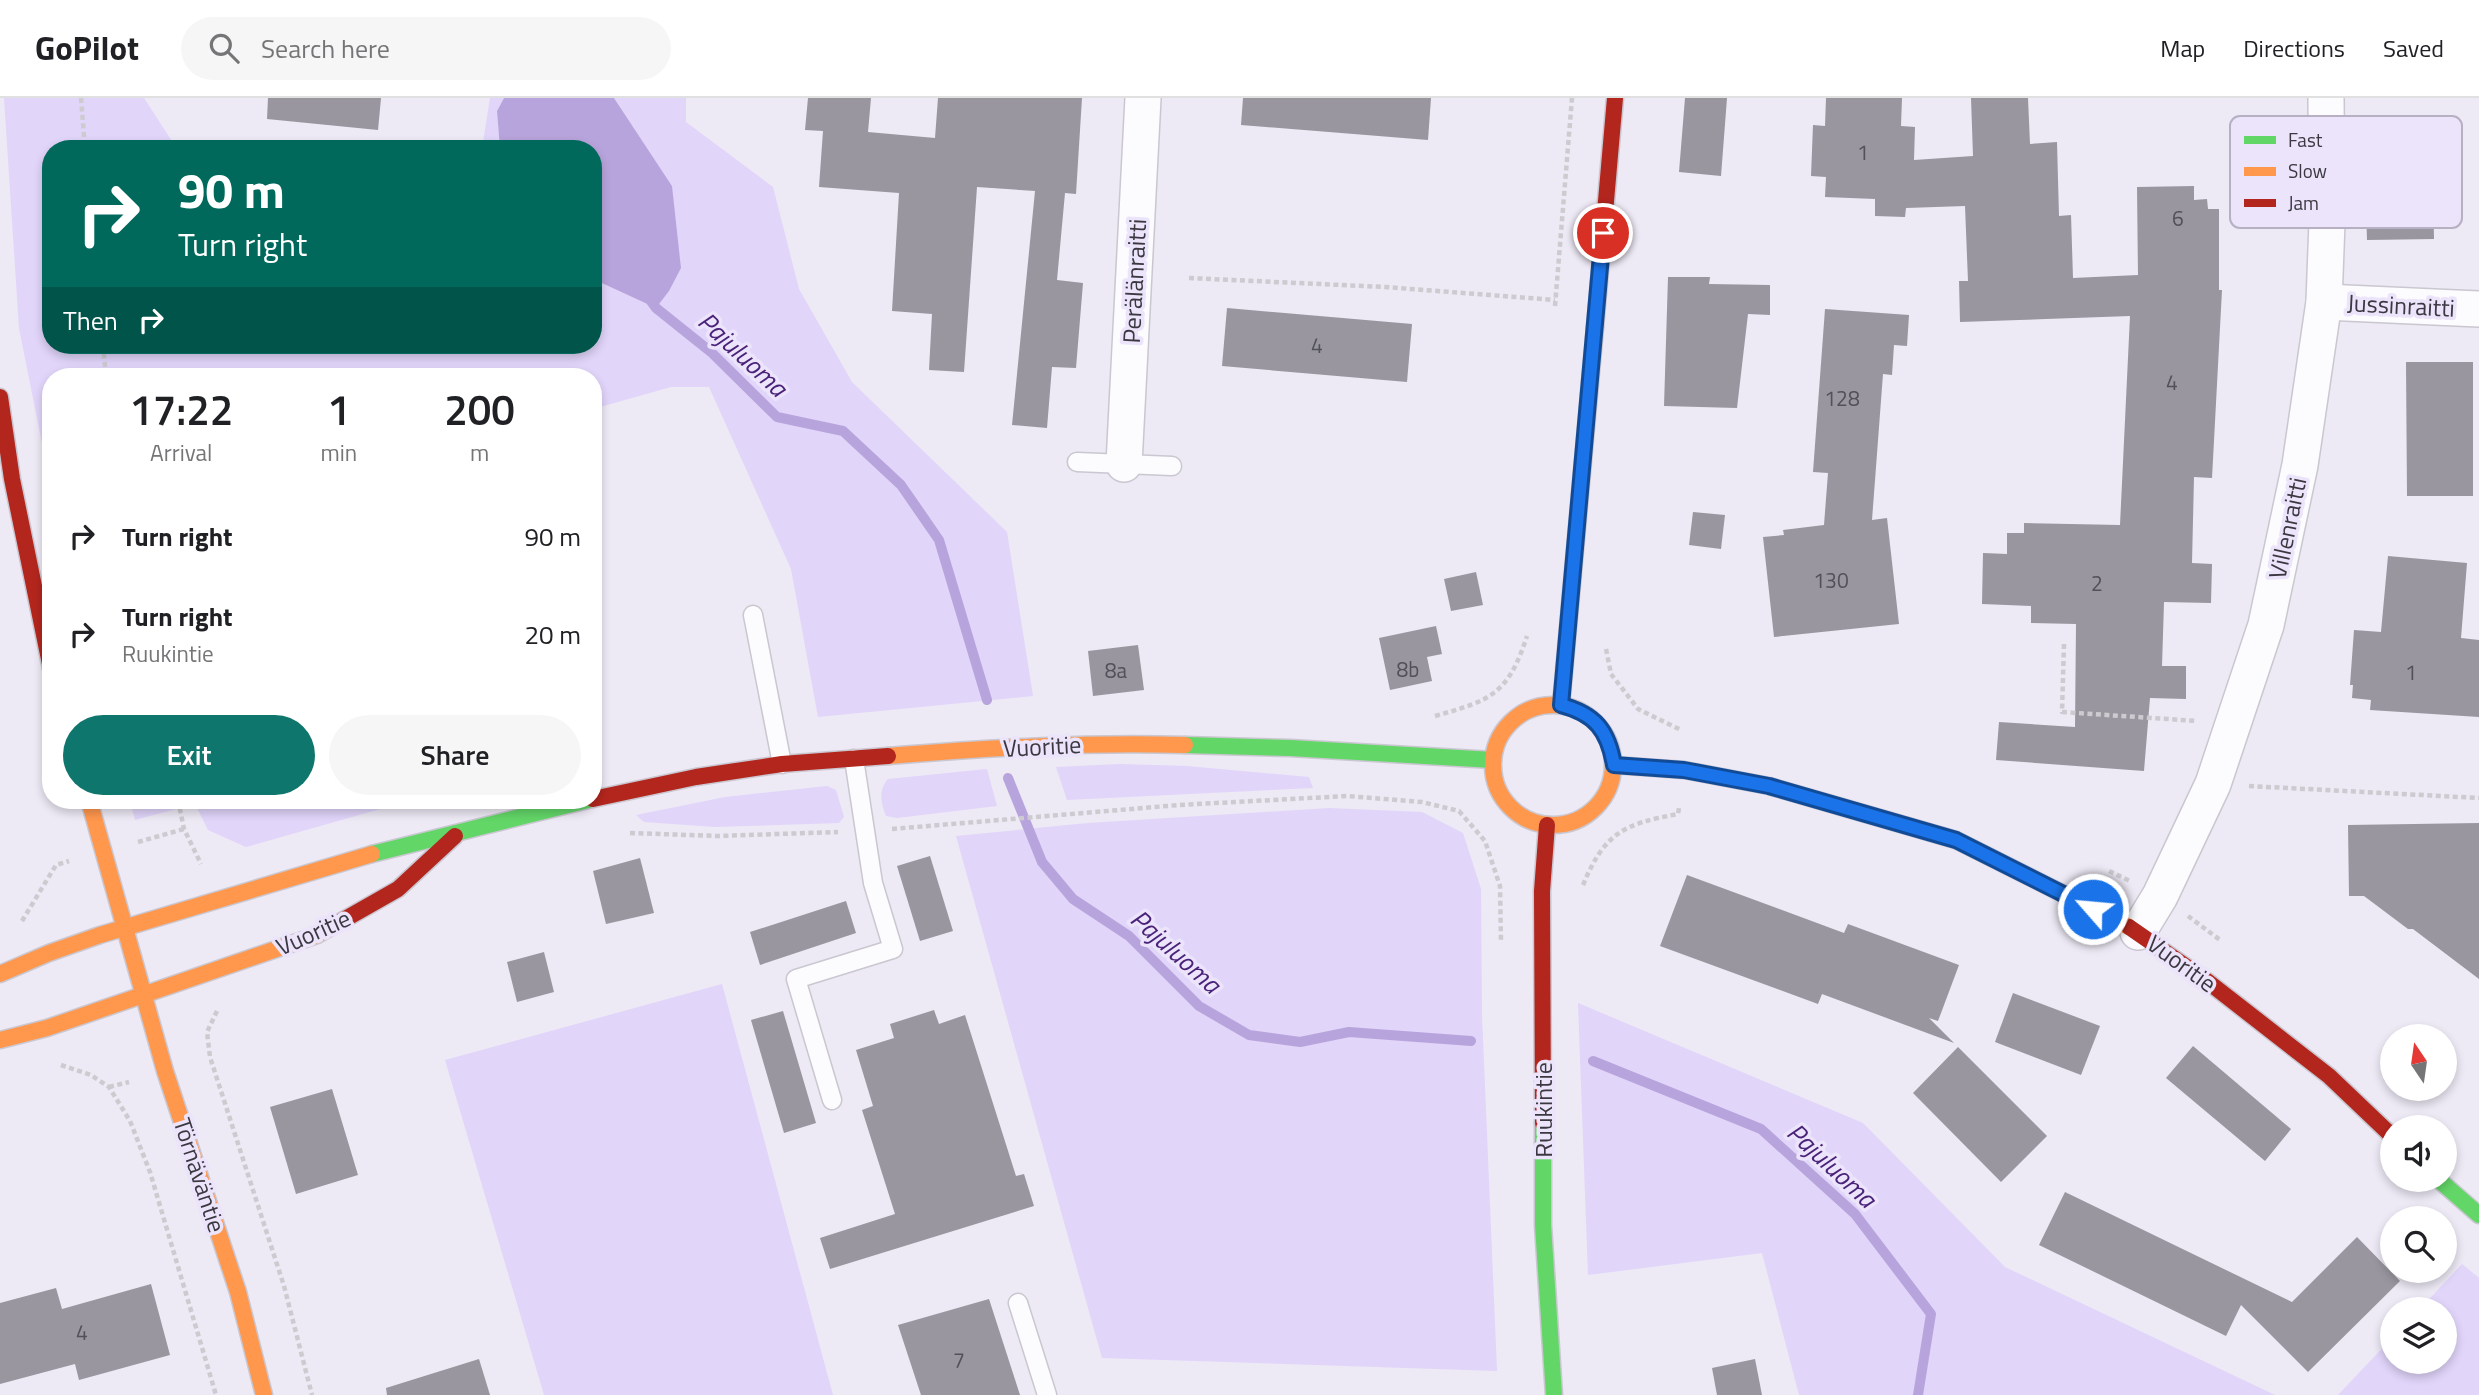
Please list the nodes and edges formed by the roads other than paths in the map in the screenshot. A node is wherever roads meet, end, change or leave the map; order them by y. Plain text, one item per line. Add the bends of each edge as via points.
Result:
1 (1143, 98) edge
2 (1615, 98) edge
3 (2326, 98) edge
4 (2326, 116) edge
5 (2327, 228) edge
6 (2324, 302) junction
7 (2479, 309) edge
8 (0, 397) edge
9 (1077, 462) dead end
10 (1124, 464) junction
11 (1172, 466) dead end
12 (753, 615) dead end
13 (42, 625) edge
14 (1561, 705) junction
15 (854, 759) junction
16 (1493, 760) junction
17 (782, 764) junction
18 (1614, 765) junction
19 (602, 797) edge
20 (92, 809) edge
21 (548, 809) edge
22 (1547, 825) junction
23 (460, 833) junction
24 (126, 928) junction
25 (2138, 932) junction
26 (0, 974) edge
27 (144, 994) junction
28 (0, 1040) edge
29 (832, 1100) dead end
30 (2380, 1125) edge
31 (2453, 1192) edge
32 (2479, 1215) edge
33 (1018, 1303) dead end
34 (264, 1395) edge
35 (1047, 1395) edge
36 (1554, 1395) edge

1 - 10 street, Perälänraitti
2 - 14 street
3 - 4 street, Villenraitti
5 - 6 street, Villenraitti
6 - 7 street, Jussinraitti
6 - 25 street, Villenraitti via 2300,465 2266,625 2213,784
8 - 13 street
9 - 10 lane
10 - 11 lane
12 - 17 lane
14 - 16 street via 1542,706 1508,725
14 - 18 street via 1585,714 1604,732
15 - 16 street, Vuoritie via 1119,743
15 - 17 street, Vuoritie
15 - 29 lane via 873,883 892,949 796,979
16 - 22 street via 1501,796 1529,821
17 - 19 street, Vuoritie
18 - 22 street via 1611,785 1594,810 1568,825
18 - 25 street, Vuoritie via 1684,770 1769,786 1956,840
20 - 24 street, Törnäväntie
21 - 23 street, Vuoritie
22 - 36 street, Ruukintie via 1542,891 1543,1225
23 - 24 street, Vuoritie via 348,861
23 - 27 street, Vuoritie via 398,889 317,935
24 - 26 street, Vuoritie via 36,956
24 - 27 street, Törnäväntie
25 - 30 street, Vuoritie via 2329,1076
27 - 28 street, Vuoritie
27 - 34 street, Törnäväntie via 238,1292
31 - 32 street
33 - 35 lane

